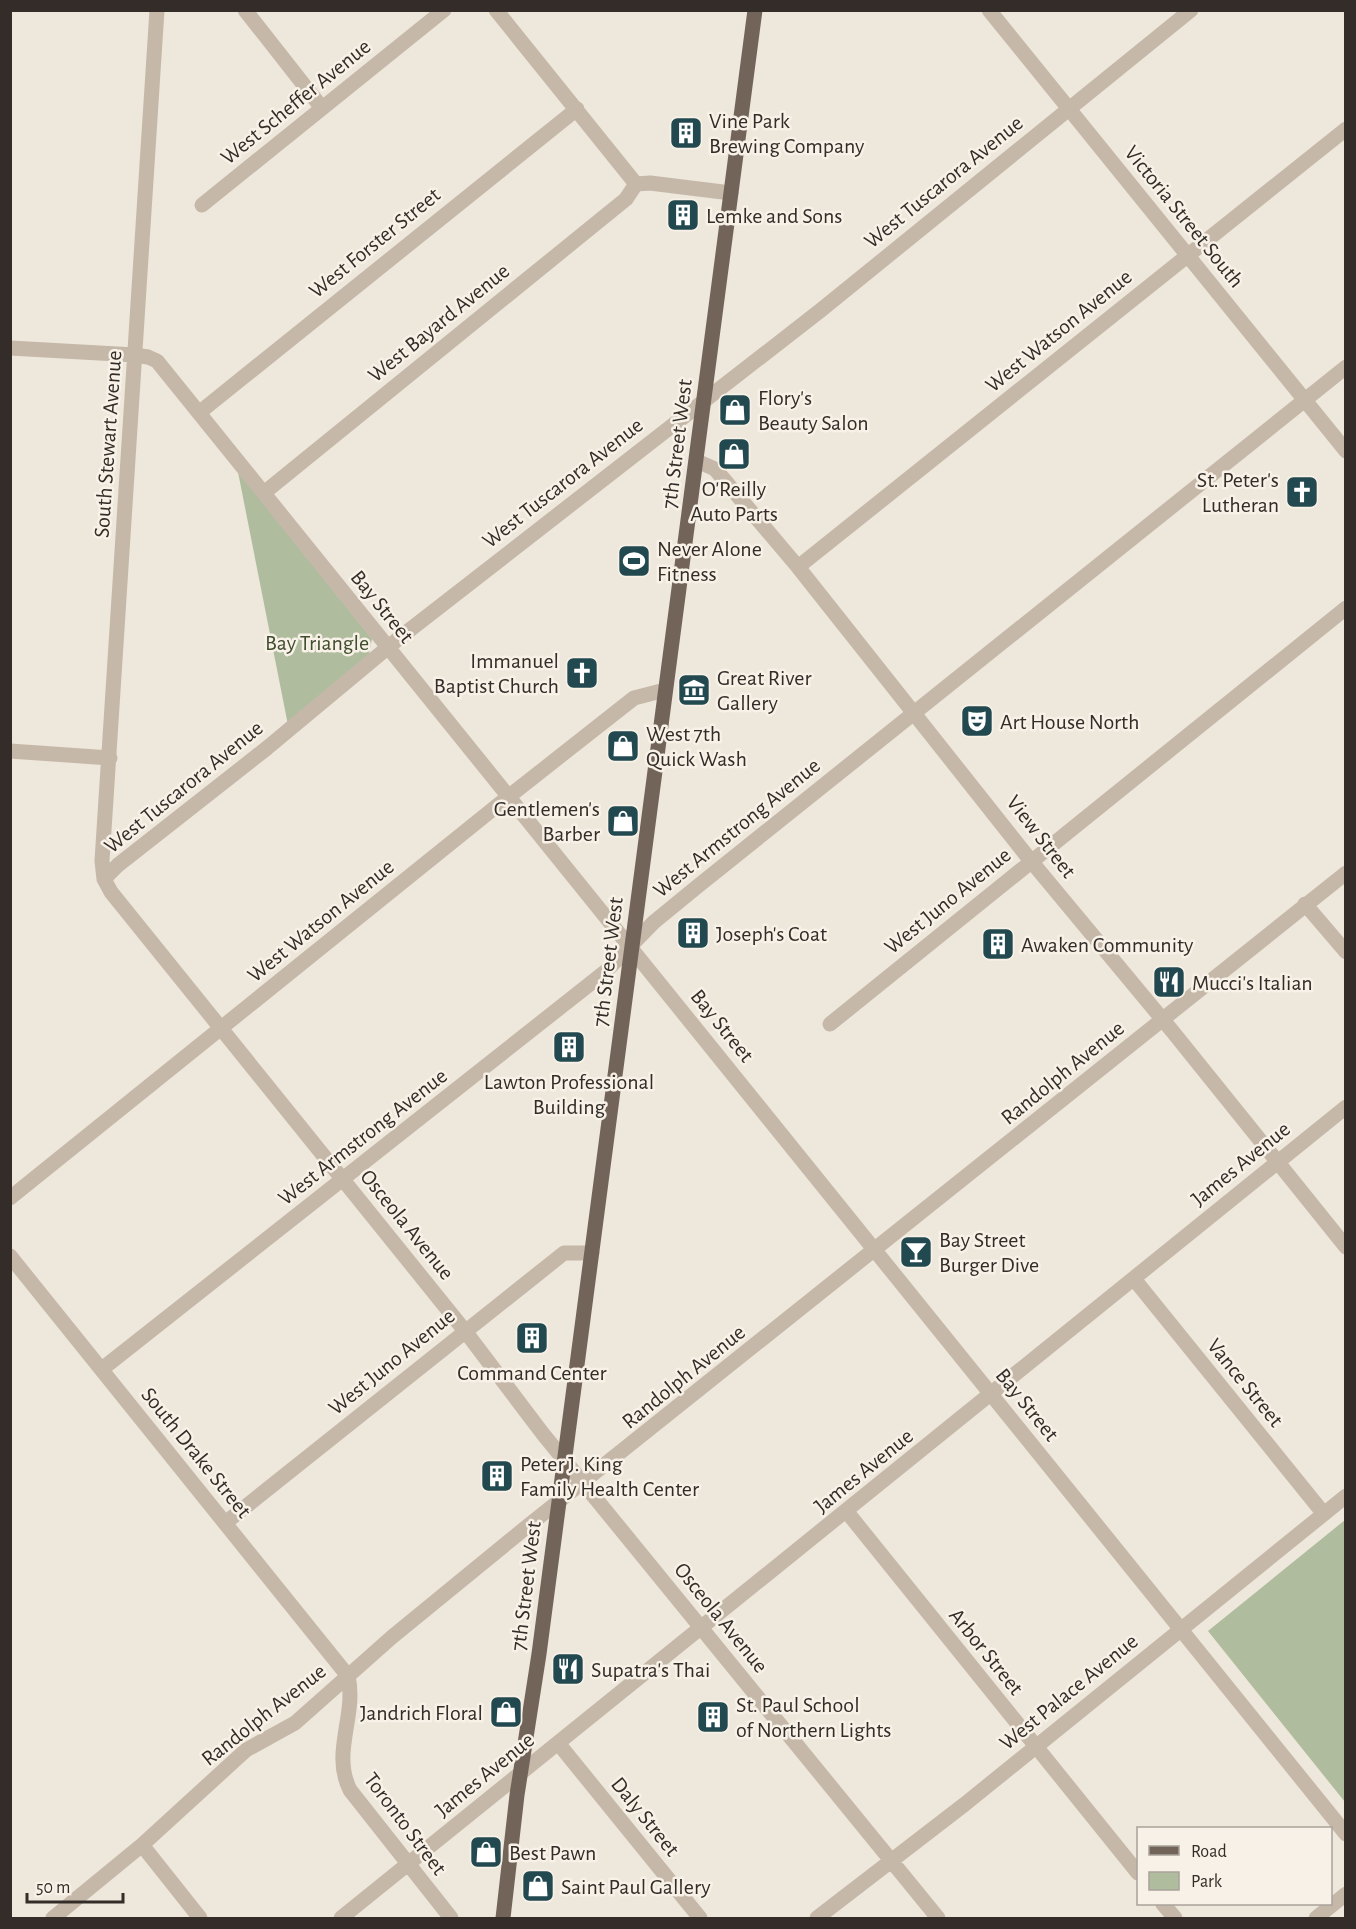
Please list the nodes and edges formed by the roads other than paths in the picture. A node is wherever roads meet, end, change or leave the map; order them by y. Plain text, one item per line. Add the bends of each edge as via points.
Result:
1 (158, 10) edge
2 (245, 10) edge
3 (444, 10) edge
4 (496, 10) edge
5 (755, 10) edge
6 (989, 10) edge
7 (1191, 10) edge
8 (322, 108) junction
9 (1069, 108) junction
10 (577, 109) junction
11 (1346, 129) edge
12 (636, 184) junction
13 (731, 193) junction
14 (202, 204) dead end
15 (1187, 255) junction
16 (10, 348) edge
17 (135, 355) junction
18 (1346, 367) edge
19 (1305, 400) junction
20 (704, 402) junction
21 (200, 412) junction
22 (1346, 451) edge
23 (697, 461) junction
24 (265, 492) junction
25 (798, 567) junction
26 (1346, 608) edge
27 (387, 648) junction
28 (665, 690) junction
29 (914, 713) junction
30 (10, 751) edge
31 (110, 758) junction
32 (509, 796) junction
33 (1032, 861) junction
34 (1346, 873) edge
35 (104, 879) junction
36 (1305, 904) junction
37 (632, 946) junction
38 (1346, 952) edge
39 (1162, 1019) junction
40 (830, 1024) dead end
41 (221, 1029) junction
42 (1346, 1107) edge
43 (1277, 1162) junction
44 (343, 1179) junction
45 (10, 1198) edge
46 (1346, 1247) edge
47 (875, 1251) junction
48 (592, 1253) junction
49 (10, 1256) edge
50 (1134, 1279) junction
51 (465, 1331) junction
52 (102, 1370) junction
53 (991, 1395) junction
54 (564, 1457) junction
55 (584, 1483) junction
56 (1346, 1496) edge
57 (558, 1504) junction
58 (847, 1512) junction
59 (1324, 1514) junction
60 (225, 1523) junction
61 (702, 1628) junction
62 (1181, 1629) junction
63 (348, 1676) junction
64 (558, 1743) junction
65 (1035, 1746) junction
66 (522, 1770) junction
67 (1346, 1834) edge
68 (142, 1845) junction
69 (892, 1861) junction
70 (407, 1865) junction
71 (1137, 1872) edge
72 (1346, 1894) edge
73 (1164, 1905) edge
74 (53, 1918) edge
75 (200, 1918) edge
76 (341, 1918) edge
77 (452, 1918) edge
78 (503, 1918) edge
79 (700, 1918) edge
80 (817, 1918) edge
81 (938, 1918) edge
82 (1175, 1918) edge
83 (1316, 1918) edge

1 - 17 street, South Stewart Avenue
2 - 8 street
3 - 8 street, West Scheffer Avenue
4 - 10 street
5 - 13 main road, 7th Street West
6 - 9 street, Victoria Street South
7 - 9 street, West Tuscarora Avenue
8 - 14 street, West Scheffer Avenue
9 - 15 street, Victoria Street South
9 - 20 street, West Tuscarora Avenue
10 - 12 street
10 - 21 street, West Forster Street
11 - 15 street, West Watson Avenue
12 - 13 street
12 - 24 street, West Bayard Avenue via 626,199
13 - 20 main road, 7th Street West
15 - 19 street, Victoria Street South
15 - 25 street, West Watson Avenue
16 - 17 street, Bay Street
17 - 21 street, Bay Street via 157,361
17 - 31 street, South Stewart Avenue
18 - 19 street, West Armstrong Avenue
19 - 22 street, Victoria Street South
19 - 29 street, West Armstrong Avenue
20 - 23 main road, 7th Street West
20 - 27 street, West Tuscarora Avenue
21 - 24 street, Bay Street
23 - 25 street, View Street via 715,469
23 - 28 main road, 7th Street West
24 - 27 street, Bay Street
25 - 29 street, View Street
26 - 33 street, West Juno Avenue
27 - 32 street, Bay Street
27 - 35 street, West Tuscarora Avenue
28 - 32 street, West Watson Avenue via 634,698
28 - 37 main road, 7th Street West
29 - 33 street, View Street
29 - 37 street, West Armstrong Avenue via 689,893
30 - 31 street
31 - 35 street, South Stewart Avenue
32 - 37 street, Bay Street
32 - 41 street, West Watson Avenue
33 - 39 street, View Street
33 - 40 street, West Juno Avenue
34 - 36 street, Randolph Avenue
35 - 41 street, Osceola Avenue
36 - 38 street
36 - 39 street, Randolph Avenue
37 - 44 street, West Armstrong Avenue via 605,972
37 - 47 street, Bay Street
37 - 48 main road, 7th Street West
39 - 43 street, View Street
39 - 47 street, Randolph Avenue
41 - 44 street, Osceola Avenue
41 - 45 street, West Watson Avenue
42 - 43 street, James Avenue
43 - 46 street, View Street
43 - 50 street, James Avenue
44 - 51 street, Osceola Avenue
44 - 52 street, West Armstrong Avenue
47 - 53 street, Bay Street
47 - 55 street, Randolph Avenue
48 - 51 street, West Juno Avenue via 564,1253
48 - 54 main road, 7th Street West
49 - 52 street, South Drake Street
50 - 53 street, James Avenue
50 - 59 street, Vance Street
51 - 54 street, Osceola Avenue
51 - 60 street, West Juno Avenue
52 - 60 street, South Drake Street
53 - 58 street, James Avenue
53 - 62 street, Bay Street
54 - 55 street, Osceola Avenue
54 - 57 main road, 7th Street West
55 - 57 street, Randolph Avenue
55 - 61 street, Osceola Avenue
56 - 59 street, West Palace Avenue
57 - 63 street, Randolph Avenue
57 - 66 main road, 7th Street West
58 - 61 street, James Avenue
58 - 65 street, Arbor Street
59 - 62 street, West Palace Avenue
60 - 63 street, South Drake Street
61 - 64 street, James Avenue
61 - 69 street, Osceola Avenue
62 - 65 street, West Palace Avenue
62 - 67 street, Bay Street
63 - 68 street, Randolph Avenue via 295,1723 246,1750
63 - 70 street, Toronto Street via 351,1688 341,1759 344,1779
64 - 66 street, James Avenue
64 - 79 street, Daly Street
65 - 69 street, West Palace Avenue
65 - 71 street, Arbor Street
66 - 70 street, James Avenue
66 - 78 main road, 7th Street West
68 - 74 street, Randolph Avenue
68 - 75 street
69 - 80 street, West Palace Avenue
69 - 81 street, Osceola Avenue
70 - 76 street, James Avenue
70 - 77 street, Toronto Street
72 - 83 street
73 - 82 street

